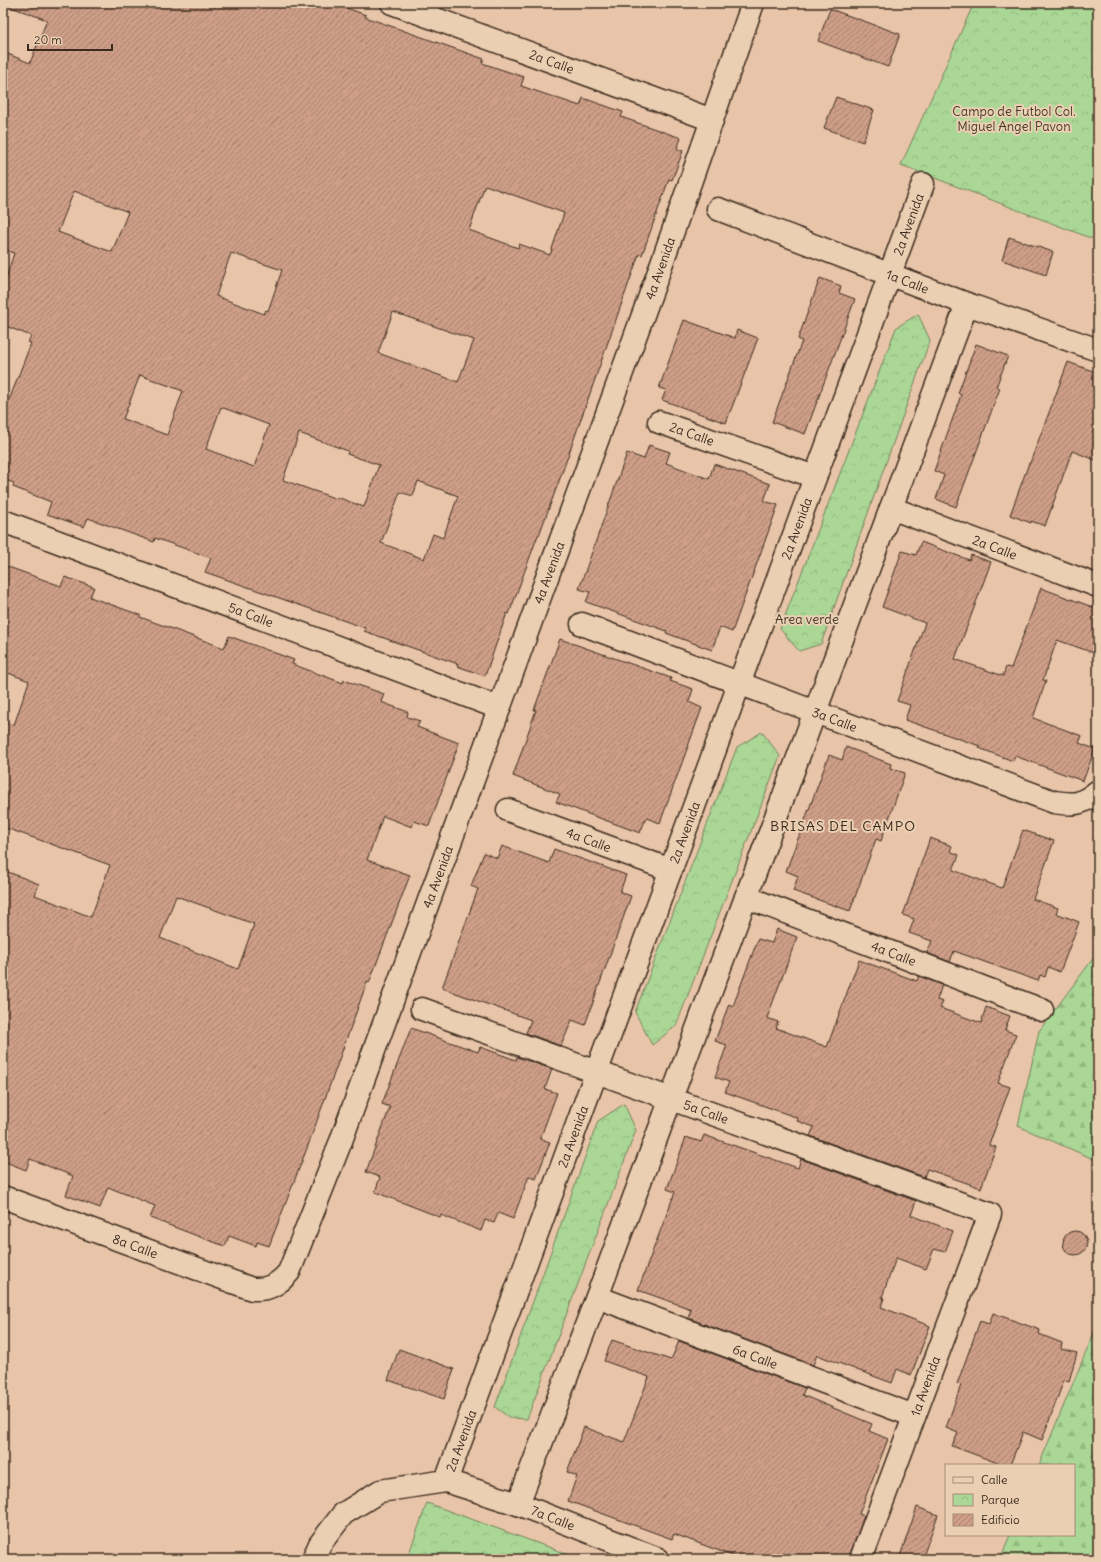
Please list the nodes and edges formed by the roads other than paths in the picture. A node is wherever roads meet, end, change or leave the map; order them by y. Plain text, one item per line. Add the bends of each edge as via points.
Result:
1 (392, 3) edge
2 (753, 3) edge
3 (712, 120) junction
4 (923, 184) dead end
5 (718, 209) dead end
6 (889, 274) junction
7 (967, 304) junction
8 (1098, 350) edge
9 (659, 422) dead end
10 (816, 477) junction
11 (891, 508) junction
12 (3, 521) edge
13 (1098, 586) edge
14 (582, 624) dead end
15 (739, 684) junction
16 (499, 708) junction
17 (815, 712) junction
18 (1093, 795) edge
19 (508, 810) dead end
20 (670, 870) junction
21 (746, 897) junction
22 (422, 1009) dead end
23 (1042, 1010) dead end
24 (596, 1072) junction
25 (670, 1098) junction
26 (3, 1197) edge
27 (990, 1214) joint
28 (269, 1288) joint
29 (597, 1297) junction
30 (914, 1416) junction
31 (446, 1481) junction
32 (518, 1504) junction
33 (313, 1559) edge
34 (658, 1559) edge
35 (861, 1559) edge

1 - 3 street, 2a Calle
2 - 3 street, 4a Avenida
3 - 16 street, 4a Avenida
4 - 6 street, 2a Avenida
5 - 6 street, 1a Calle
6 - 7 street, 1a Calle
6 - 10 street, 2a Avenida
7 - 8 street, 1a Calle
7 - 11 street
9 - 10 street, 2a Calle
10 - 15 street, 2a Avenida
11 - 13 street, 2a Calle
11 - 17 street
12 - 16 street, 5a Calle
14 - 15 street, 3a Calle
15 - 17 street, 3a Calle
15 - 20 street, 2a Avenida
16 - 28 street, 4a Avenida via 341,1141 288,1272 277,1284
17 - 18 street, 3a Calle via 1054,802 1072,805
17 - 21 street
19 - 20 street, 4a Calle
20 - 24 street, 2a Avenida
21 - 23 street, 4a Calle
21 - 25 street
22 - 24 street, 5a Calle
24 - 25 street, 5a Calle
24 - 31 street, 2a Avenida
25 - 27 street, 5a Calle
25 - 29 street
26 - 28 street, 8a Calle via 243,1287
27 - 30 street, 1a Avenida
29 - 30 street, 6a Calle
29 - 32 street
30 - 35 street, 1a Avenida
31 - 32 street, 7a Calle
31 - 33 street via 380,1491 343,1514 320,1544
32 - 34 street, 7a Calle

